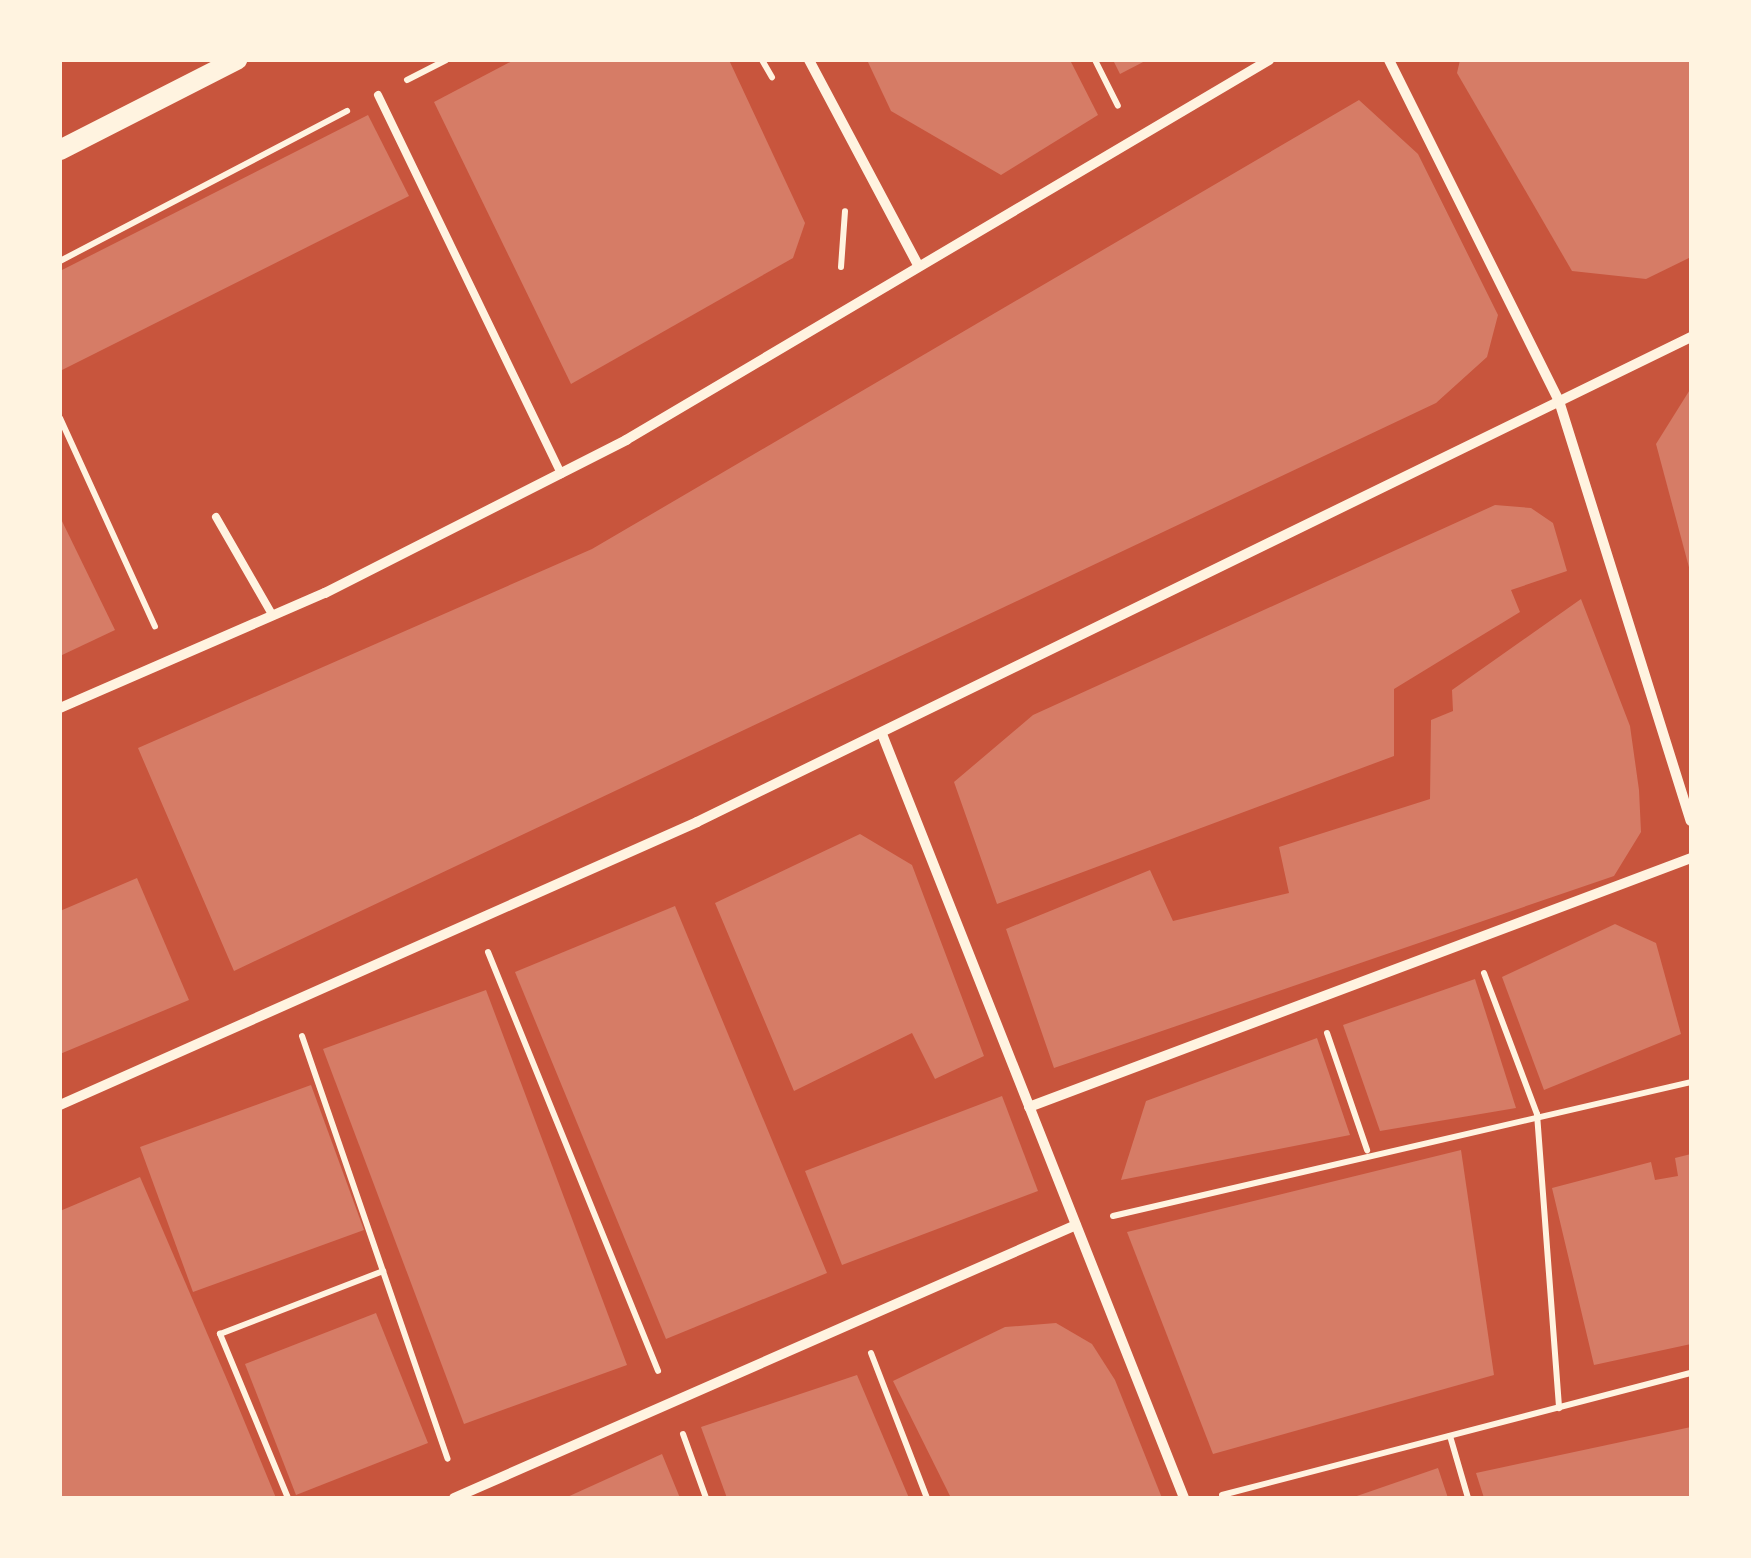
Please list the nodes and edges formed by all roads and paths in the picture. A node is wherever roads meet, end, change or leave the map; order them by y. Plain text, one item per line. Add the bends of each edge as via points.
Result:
1 (236, 60) edge
2 (446, 60) edge
3 (762, 60) edge
4 (810, 60) edge
5 (1095, 60) edge
6 (1269, 60) edge
7 (1390, 60) edge
8 (777, 87) dead end
9 (378, 94) junction
10 (1135, 139) junction
11 (60, 150) edge
12 (839, 198) dead end
13 (60, 262) edge
14 (918, 265) junction
15 (832, 284) dead end
16 (1691, 337) edge
17 (1559, 401) junction
18 (60, 418) edge
19 (562, 474) junction
20 (216, 517) dead end
21 (273, 616) junction
22 (170, 660) junction
23 (60, 708) edge
24 (882, 734) junction
25 (1691, 821) edge
26 (1691, 858) edge
27 (477, 922) junction
28 (1473, 944) junction
29 (1316, 1000) junction
30 (291, 1006) junction
31 (1691, 1082) edge
32 (60, 1105) edge
33 (1029, 1106) junction
34 (1536, 1114) junction
35 (1367, 1150) junction
36 (1076, 1226) junction
37 (383, 1271) junction
38 (860, 1324) junction
39 (1691, 1373) edge
40 (672, 1405) junction
41 (1559, 1408) junction
42 (1450, 1436) junction
43 (457, 1496) edge
44 (288, 1498) edge
45 (706, 1498) edge
46 (927, 1498) edge
47 (1184, 1498) edge
48 (1211, 1498) edge
49 (1468, 1498) edge

1 - 11 main road
2 - 9 path
3 - 8 path
4 - 14 street
5 - 10 path
6 - 10 street
7 - 17 street
9 - 13 path
9 - 19 lane
10 - 14 street
12 - 15 path via 847,251
14 - 19 street
16 - 17 street
17 - 24 street
17 - 25 street
18 - 22 path
19 - 21 street
20 - 21 lane
21 - 22 street
22 - 23 street
24 - 27 street
24 - 33 street
26 - 28 street
27 - 30 street
27 - 40 path
28 - 29 street
28 - 34 path
29 - 33 street
29 - 35 path
30 - 32 street
30 - 37 path
31 - 34 path
33 - 36 street
34 - 35 path
34 - 41 path
35 - 36 path
36 - 38 street
36 - 47 street
37 - 43 path
37 - 44 path via 220,1334
38 - 40 street
38 - 46 path
39 - 41 path
40 - 43 street
40 - 45 path
41 - 42 path
42 - 48 path
42 - 49 path

